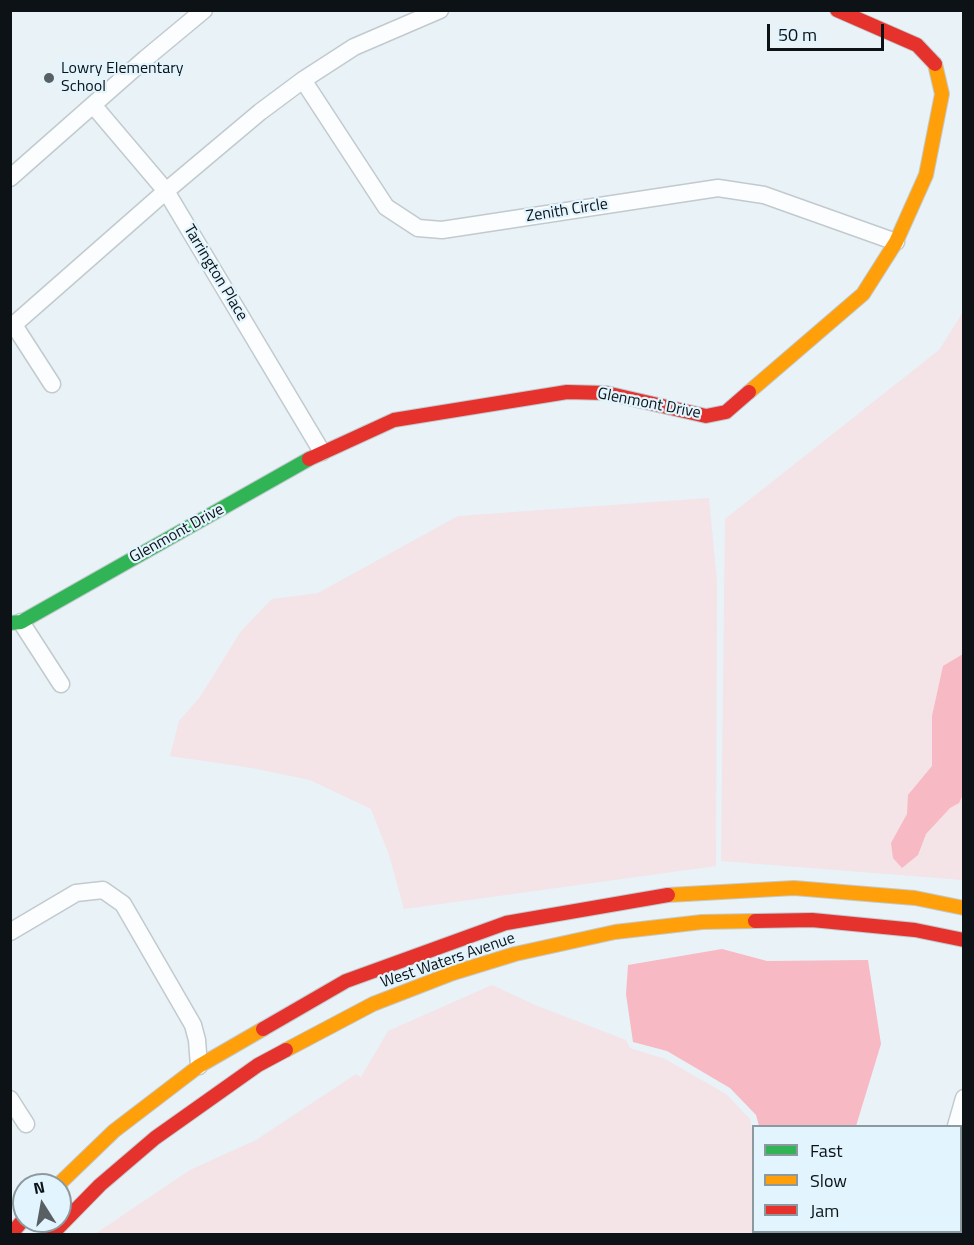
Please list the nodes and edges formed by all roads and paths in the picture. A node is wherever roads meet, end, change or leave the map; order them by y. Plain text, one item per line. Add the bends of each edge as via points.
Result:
1 (204, 10) edge
2 (440, 10) edge
3 (837, 10) edge
4 (303, 80) junction
5 (93, 105) junction
6 (10, 178) edge
7 (166, 191) junction
8 (896, 242) junction
9 (12, 327) edge
10 (52, 384) dead end
11 (322, 452) junction
12 (16, 623) edge
13 (61, 684) dead end
14 (963, 908) edge
15 (10, 932) edge
16 (963, 939) edge
17 (199, 1066) junction
18 (963, 1098) edge
19 (10, 1099) edge
20 (26, 1124) dead end
21 (956, 1125) edge
22 (70, 1173) edge
23 (52, 1234) edge

1 - 5 street
2 - 4 street via 354,47
3 - 8 street, Glenmont Drive via 917,45 935,64 942,94 926,175
4 - 7 street
4 - 8 street, Zenith Circle via 386,207 418,228 442,230 718,188 764,195
5 - 6 street
5 - 7 street, Tarrington Place
7 - 9 street
7 - 11 street, Tarrington Place
8 - 11 street, Glenmont Drive via 863,294 726,412 706,416 606,393 567,392 394,420
9 - 10 street
11 - 12 street, Glenmont Drive
12 - 13 street
14 - 17 street, West Waters Avenue via 915,898 794,888 665,895 506,922 346,981
15 - 17 street via 76,892 103,890 123,904 194,1025
16 - 23 street, West Waters Avenue via 812,920 702,922 615,932 515,954 453,973 373,1004 250,1071 155,1138 100,1185
17 - 22 street, West Waters Avenue via 114,1131
18 - 21 street
19 - 20 street

